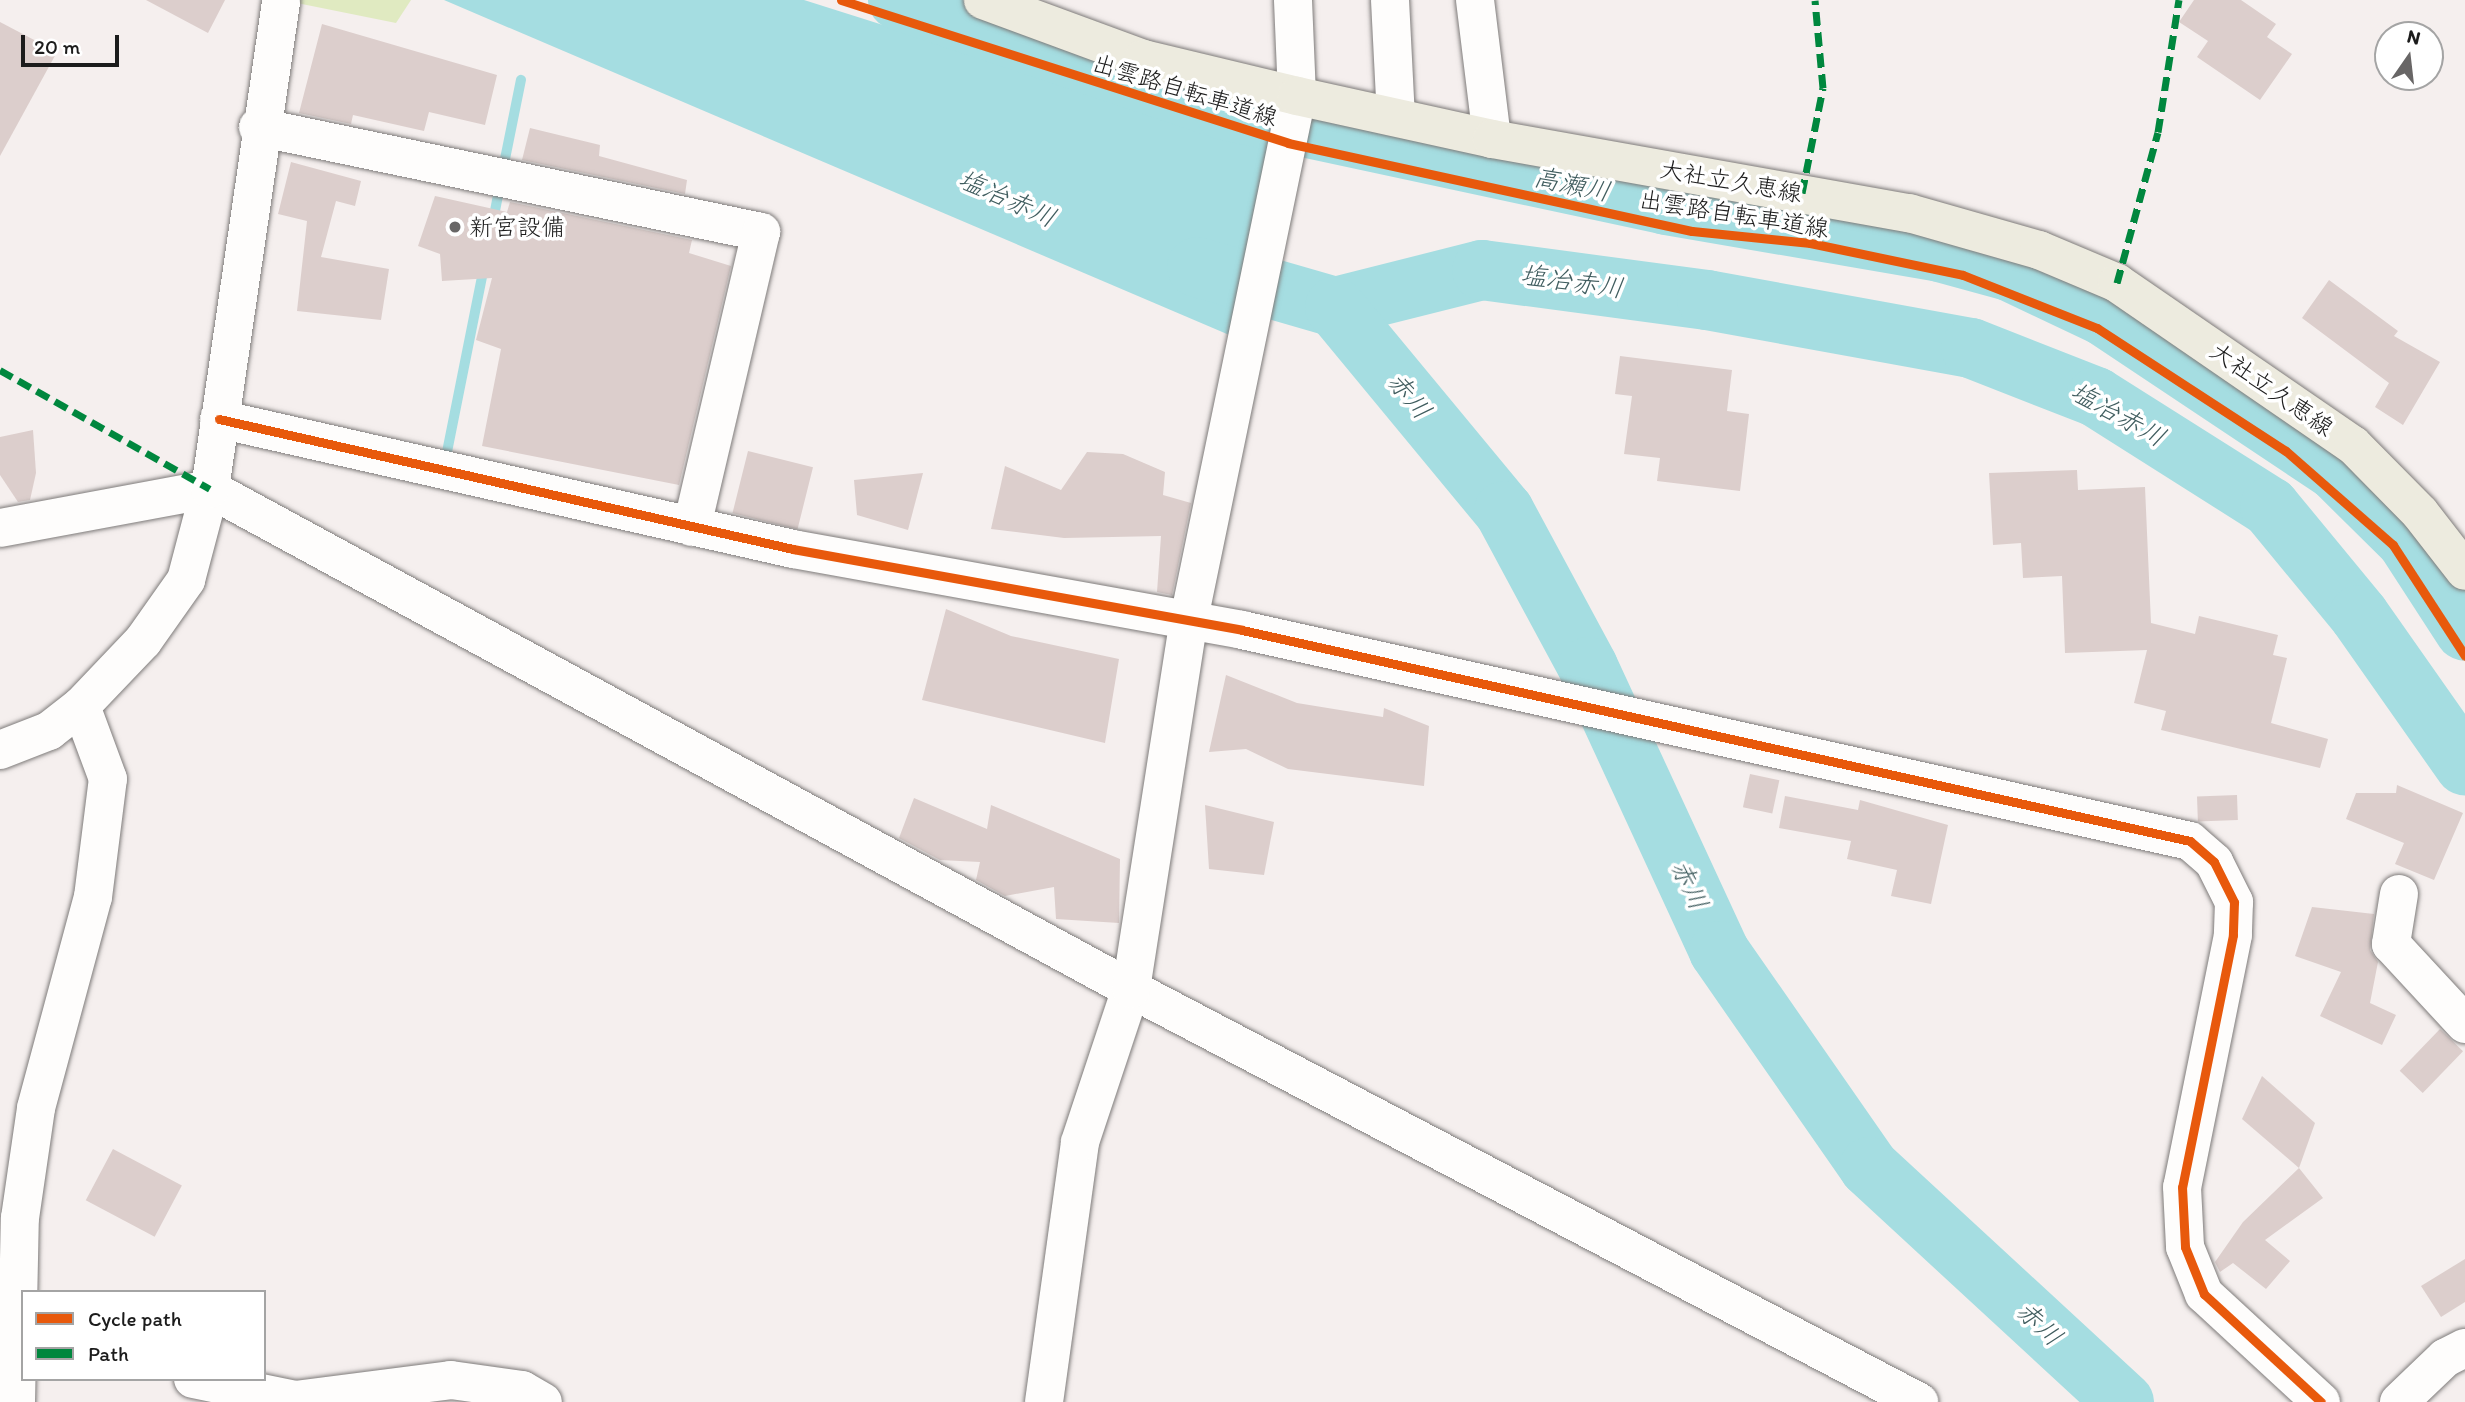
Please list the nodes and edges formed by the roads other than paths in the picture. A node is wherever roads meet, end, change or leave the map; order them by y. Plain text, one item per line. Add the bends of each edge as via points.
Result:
1 (281, 0) edge
2 (984, 0) edge
3 (1293, 0) edge
4 (1390, 0) edge
5 (1475, 0) edge
6 (1297, 96) junction
7 (1396, 117) junction
8 (258, 127) junction
9 (1492, 139) junction
10 (219, 419) junction
11 (210, 489) junction
12 (0, 527) edge
13 (692, 527) junction
14 (2465, 571) edge
15 (1189, 619) junction
16 (81, 706) junction
17 (0, 750) edge
18 (2399, 894) dead end
19 (1131, 989) junction
20 (2465, 1024) edge
21 (20, 1347) edge
22 (2465, 1348) edge
23 (203, 1381) edge
24 (16, 1402) edge
25 (543, 1402) edge
26 (1044, 1402) edge
27 (1919, 1402) edge
28 (2321, 1402) edge
29 (2399, 1402) edge

1 - 8 street
2 - 6 main road, 大社立久恵線 via 1143,59
3 - 6 street
4 - 7 street
5 - 9 street
6 - 7 main road, 大社立久恵線
6 - 15 street
7 - 9 main road, 大社立久恵線
8 - 10 street
8 - 13 street via 761,232
9 - 14 main road, 大社立久恵線 via 1909,213 2039,250 2118,284 2353,446 2420,513
10 - 11 street
10 - 13 street
11 - 12 street
11 - 16 street via 186,580 143,641
11 - 19 street
13 - 15 street
15 - 19 street
15 - 28 street via 2190,841 2214,862 2234,902 2233,935 2182,1187 2185,1247 2204,1294
16 - 17 street via 49,731
16 - 21 street via 108,779 88,921 36,1108 20,1218
18 - 20 street via 2391,944
19 - 26 street via 1080,1142
19 - 27 street
21 - 24 street
22 - 29 street via 2445,1358
23 - 25 street via 295,1400 451,1380 522,1390

